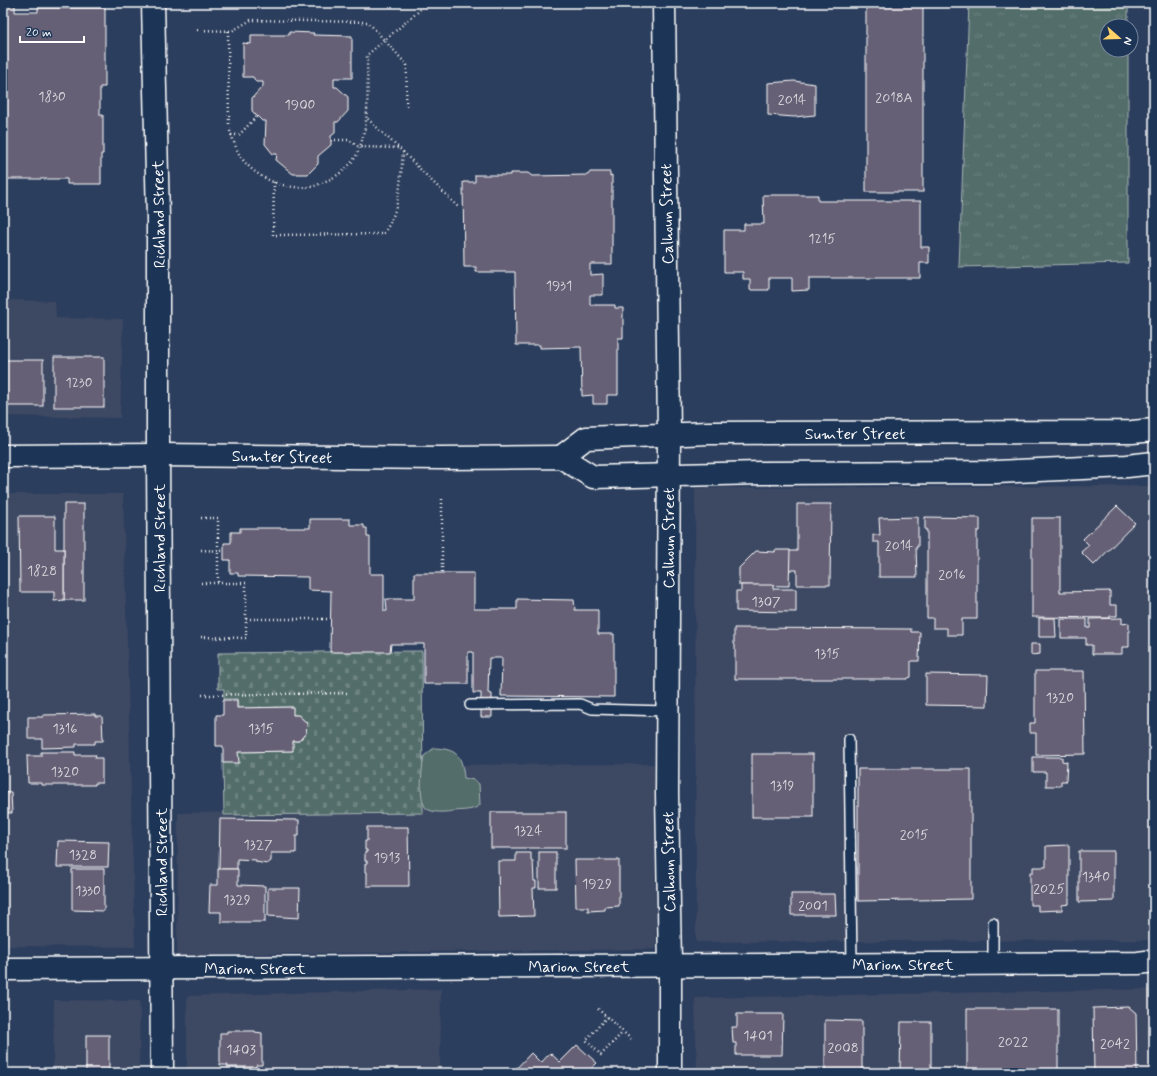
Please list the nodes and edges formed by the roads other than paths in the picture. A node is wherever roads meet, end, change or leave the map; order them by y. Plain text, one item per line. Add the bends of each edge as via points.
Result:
1 (153, 3) edge
2 (664, 3) edge
3 (1154, 430) edge
4 (668, 435) junction
5 (158, 455) junction
6 (3, 456) edge
7 (561, 457) junction
8 (1154, 463) edge
9 (668, 476) junction
10 (470, 705) dead end
11 (667, 711) junction
12 (849, 739) dead end
13 (993, 923) dead end
14 (1154, 961) edge
15 (852, 964) junction
16 (993, 964) junction
17 (670, 966) junction
18 (162, 968) junction
19 (3, 969) edge
20 (162, 1073) edge
21 (670, 1073) edge

1 - 5 street, Richland Street via 158,219
2 - 4 street, Calhoun Street
3 - 4 street, Sumter Street
4 - 7 street, Sumter Street via 586,438
4 - 9 street, Calhoun Street
5 - 6 street, Sumter Street
5 - 7 street, Sumter Street
5 - 18 street, Richland Street
7 - 9 street via 593,477
8 - 9 street via 996,472
9 - 11 street, Calhoun Street
10 - 11 lane via 580,704 592,709
11 - 17 street, Calhoun Street
12 - 15 lane
13 - 16 lane
14 - 16 street, Marion Street
15 - 16 street, Marion Street
15 - 17 street, Marion Street
17 - 18 street, Marion Street
17 - 21 street, Calhoun Street
18 - 19 street, Marion Street
18 - 20 street, Richland Street

